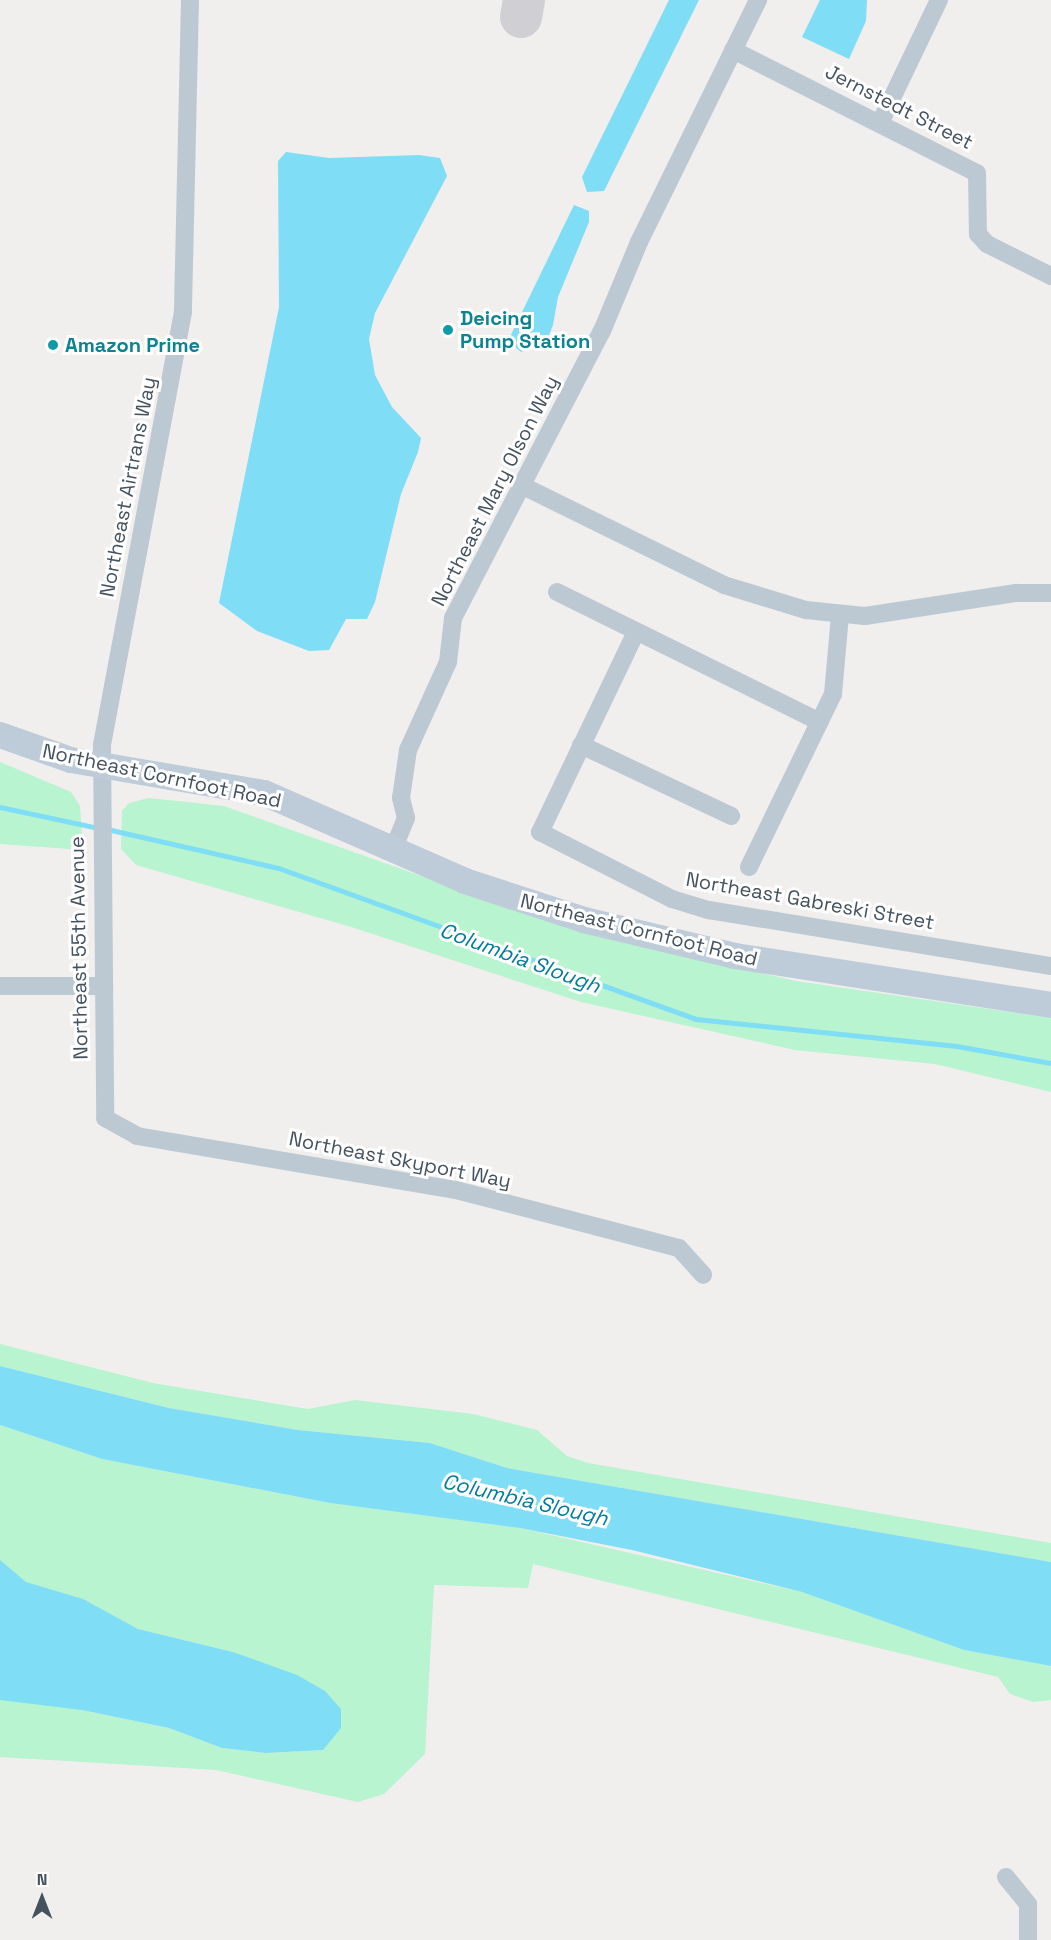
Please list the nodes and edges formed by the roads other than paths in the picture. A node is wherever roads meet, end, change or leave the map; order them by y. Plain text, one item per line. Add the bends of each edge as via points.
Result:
1 (190, 0) edge
2 (758, 0) edge
3 (939, 0) edge
4 (733, 50) junction
5 (881, 122) junction
6 (1051, 276) edge
7 (525, 487) junction
8 (557, 592) dead end
9 (1051, 593) edge
10 (840, 615) junction
11 (636, 632) junction
12 (820, 722) junction
13 (0, 735) edge
14 (581, 745) junction
15 (101, 766) junction
16 (731, 816) dead end
17 (393, 850) junction
18 (749, 867) dead end
19 (1051, 966) edge
20 (0, 986) edge
21 (102, 986) junction
22 (1051, 1005) edge
23 (111, 1126) joint
24 (703, 1275) dead end
25 (1006, 1877) dead end
26 (1028, 1940) edge

1 - 15 street, Northeast Airtrans Way via 183,312
2 - 4 street, Northeast Mary Olson Way
3 - 5 street
4 - 5 street, Jernstedt Street
4 - 7 street, Northeast Mary Olson Way
5 - 6 street, Jernstedt Street via 977,173 978,234 987,244
7 - 10 street via 733,589 769,602
7 - 17 street, Northeast Mary Olson Way via 503,529 491,539 453,618 448,662 408,750 401,798 406,818
8 - 11 street
9 - 10 street
10 - 12 street via 836,681
11 - 12 street
11 - 14 street
12 - 18 street
13 - 15 street, Northeast Cornfoot Road
14 - 16 street
14 - 19 street, Northeast Gabreski Street via 540,832 672,899 709,910
15 - 17 street, Northeast Cornfoot Road via 264,794
15 - 21 street, Northeast 55th Avenue
17 - 22 street, Northeast Cornfoot Road via 526,903 698,948
20 - 21 street
21 - 23 street, Northeast 55th Avenue via 104,1110
23 - 24 street, Northeast Skyport Way via 137,1136 456,1190 679,1248
25 - 26 street via 1028,1904

